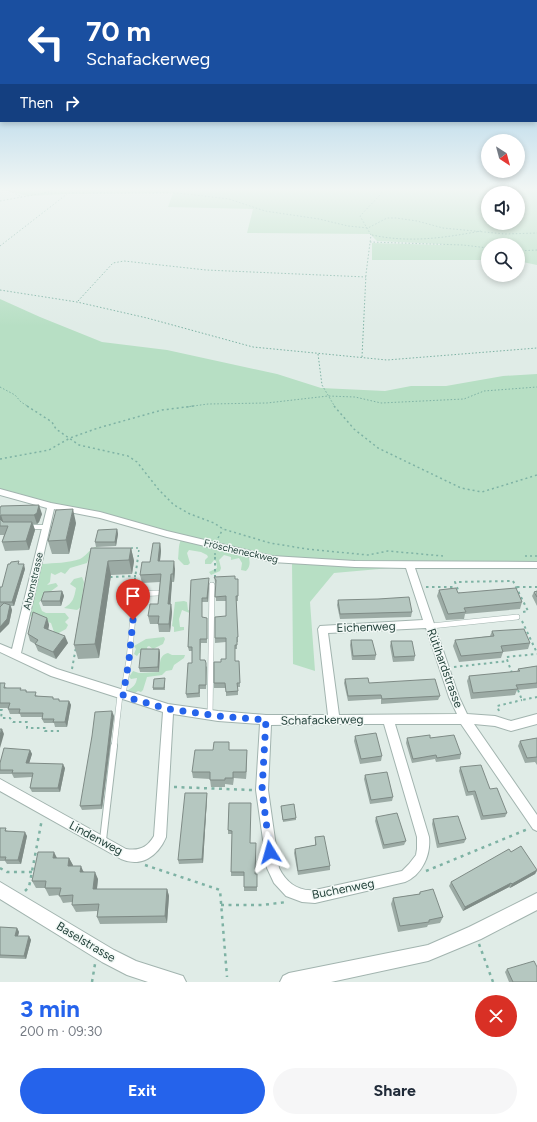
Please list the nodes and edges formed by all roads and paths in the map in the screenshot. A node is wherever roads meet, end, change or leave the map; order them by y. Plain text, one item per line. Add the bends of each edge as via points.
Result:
1 (14, 235) edge
2 (371, 235) joint
3 (461, 235) edge
4 (370, 242) junction
5 (0, 246) edge
6 (481, 247) edge
7 (537, 250) edge
8 (525, 251) edge
9 (366, 278) junction
10 (0, 290) edge
11 (77, 302) junction
12 (537, 348) edge
13 (318, 354) junction
14 (362, 357) junction
15 (0, 387) edge
16 (537, 387) edge
17 (328, 396) junction
18 (70, 438) junction
19 (0, 460) edge
20 (537, 475) edge
21 (0, 492) edge
22 (50, 506) junction
23 (22, 527) edge
24 (45, 527) junction
25 (223, 529) junction
26 (216, 545) junction
27 (131, 548) edge
28 (448, 556) dead end
29 (537, 556) edge
30 (520, 557) dead end
31 (409, 564) junction
32 (537, 565) edge
33 (136, 576) junction
34 (104, 577) edge
35 (212, 585) joint
36 (417, 587) junction
37 (456, 587) junction
38 (517, 588) junction
39 (537, 588) edge
40 (158, 593) edge
41 (135, 594) junction
42 (462, 600) edge
43 (517, 617) junction
44 (430, 625) junction
45 (77, 640) edge
46 (0, 648) edge
47 (537, 654) edge
48 (16, 656) junction
49 (508, 661) junction
50 (444, 668) junction
51 (513, 674) edge
52 (70, 679) junction
53 (517, 687) edge
54 (121, 696) junction
55 (537, 698) edge
56 (522, 700) junction
57 (168, 709) junction
58 (0, 710) edge
59 (499, 711) dead end
60 (210, 715) junction
61 (464, 718) junction
62 (388, 719) junction
63 (537, 719) edge
64 (266, 720) junction
65 (334, 720) junction
66 (59, 731) dead end
67 (0, 785) edge
68 (164, 787) junction
69 (262, 790) junction
70 (43, 810) junction
71 (537, 825) edge
72 (103, 842) junction
73 (135, 857) junction
74 (0, 868) edge
75 (425, 871) dead end
76 (32, 872) junction
77 (0, 890) edge
78 (25, 891) dead end
79 (537, 901) edge
80 (288, 902) dead end
81 (221, 905) junction
82 (475, 933) junction
83 (98, 950) junction
84 (227, 977) dead end
85 (92, 982) edge
86 (177, 982) edge
87 (289, 982) edge
88 (494, 982) edge

1 - 5 path
2 - 3 path via 438,239
2 - 4 path
4 - 6 path
4 - 9 path
7 - 8 path
9 - 11 path via 236,272 124,261 112,264
9 - 14 path
10 - 11 path
11 - 13 path via 253,347
12 - 14 path via 386,360
13 - 14 path
13 - 17 path via 322,385
15 - 18 path via 15,395
16 - 17 path via 484,391 464,399 381,403 355,397
17 - 18 path via 267,403 208,404 162,410
17 - 20 path via 346,420 377,448 465,489 477,492 490,490
18 - 19 path via 49,450
18 - 25 path via 80,445 128,456 138,462 174,505
21 - 22 street, Fröscheneckweg
22 - 24 street, Ahornstrasse
22 - 26 street, Fröscheneckweg via 100,515
23 - 24 lane
24 - 48 street, Ahornstrasse
25 - 26 path
25 - 28 path via 270,543 307,549 368,555 388,551
26 - 31 street, Fröscheneckweg via 272,559
26 - 35 path
27 - 33 path via 139,548
29 - 30 path
31 - 32 street, Fröscheneckweg
31 - 36 street, Rütihardstrasse
33 - 34 path
33 - 41 path
35 - 60 lane
36 - 37 path
36 - 44 street, Rütihardstrasse
37 - 38 path via 455,582 513,581
37 - 42 path
38 - 39 path
38 - 43 path via 528,611 516,613
40 - 41 lane
41 - 54 lane via 129,660
43 - 44 lane
43 - 47 path via 522,619
44 - 50 street, Rütihardstrasse
44 - 65 street, Eichenweg via 324,629
45 - 52 path
46 - 48 street, Schafackerweg
47 - 49 path via 506,657
48 - 52 street, Schafackerweg
49 - 50 path
49 - 51 path
50 - 61 street, Rütihardstrasse
52 - 54 street, Schafackerweg
53 - 56 path
54 - 57 street, Schafackerweg
54 - 72 lane
55 - 56 path
56 - 59 path via 497,706
57 - 60 street, Schafackerweg
57 - 68 street, Lindenweg
58 - 66 path via 1,718 10,718 13,722 27,722 26,728
60 - 64 street, Schafackerweg
61 - 62 street, Schafackerweg
61 - 63 street, Schafackerweg via 494,721 511,726
61 - 71 street, Rütihardstrasse
62 - 65 street, Schafackerweg
62 - 69 street, Buchenweg via 424,845 422,858 405,876 310,897 290,891 276,877 272,868
64 - 65 street, Schafackerweg
64 - 69 street, Buchenweg
67 - 70 street, Lindenweg
68 - 69 path
68 - 73 street, Lindenweg via 160,837 151,850
70 - 72 street, Lindenweg
70 - 76 path
71 - 75 path
72 - 73 street, Lindenweg via 125,855
73 - 81 path via 137,862 220,890
74 - 76 path via 7,872
76 - 78 path via 29,887
77 - 83 street, Baselstrasse
79 - 82 street
80 - 81 path
81 - 84 path
82 - 87 street via 428,953
82 - 88 path
83 - 85 path
83 - 86 street, Baselstrasse via 133,968

